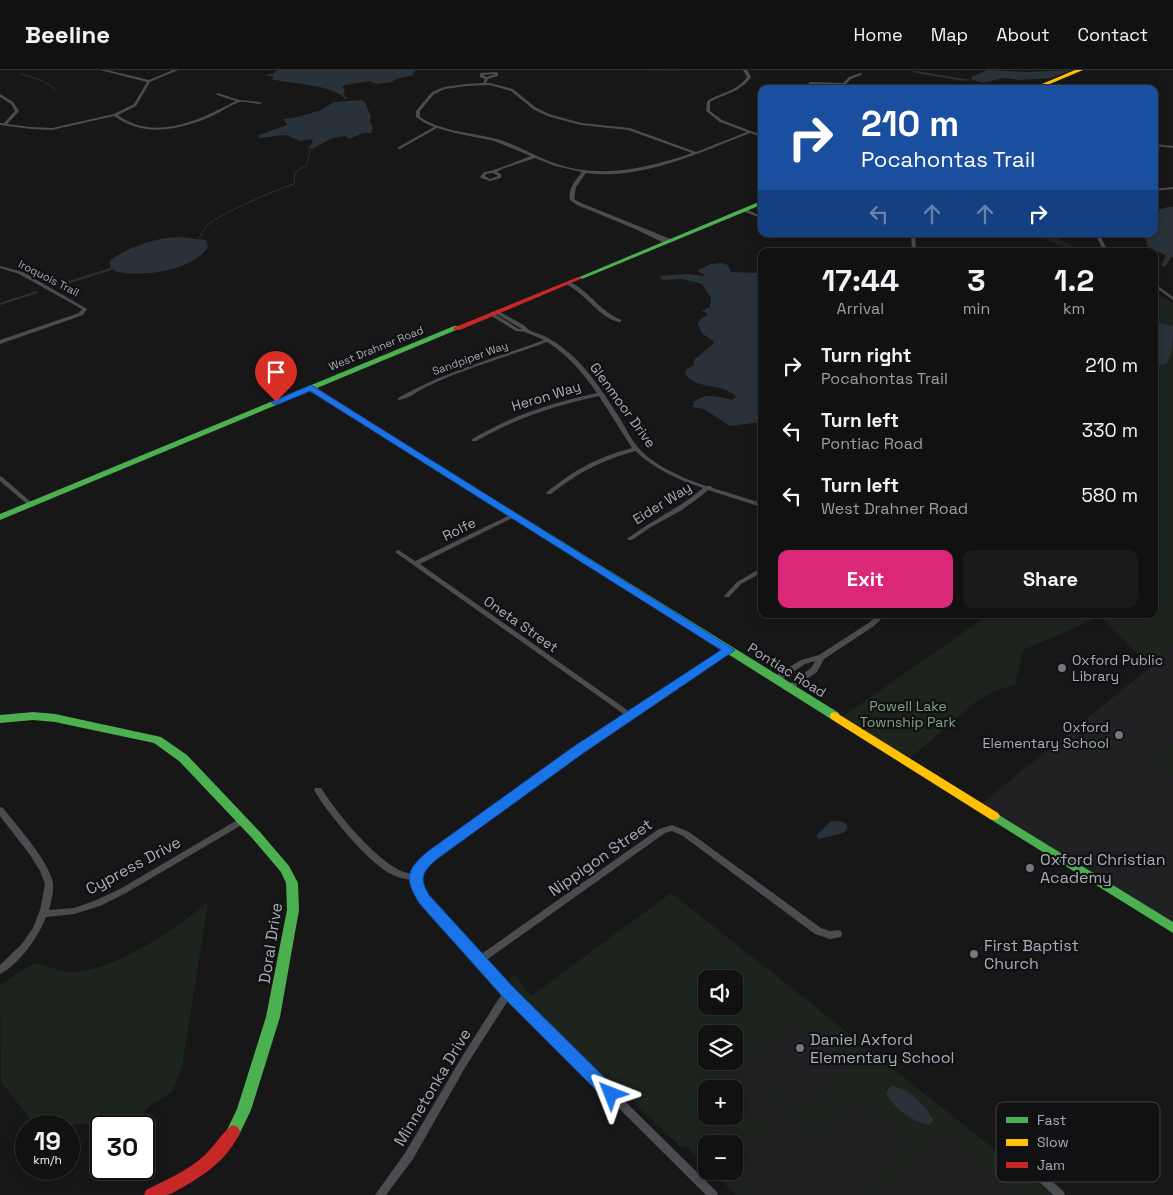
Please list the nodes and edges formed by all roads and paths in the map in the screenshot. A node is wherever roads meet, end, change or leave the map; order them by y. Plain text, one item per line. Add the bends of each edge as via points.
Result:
1 (102, 70) edge
2 (176, 70) edge
3 (745, 70) edge
4 (1075, 72) edge
5 (860, 74) dead end
6 (487, 78) dead end
7 (149, 81) junction
8 (810, 83) dead end
9 (484, 84) junction
10 (828, 85) edge
11 (846, 85) edge
12 (1043, 85) edge
13 (218, 94) dead end
14 (0, 95) edge
15 (239, 101) junction
16 (260, 103) dead end
17 (115, 115) junction
18 (2, 124) edge
19 (437, 127) junction
20 (750, 132) junction
21 (758, 135) edge
22 (1158, 146) edge
23 (1173, 147) edge
24 (399, 148) dead end
25 (696, 153) junction
26 (534, 156) junction
27 (585, 171) junction
28 (494, 172) dead end
29 (1173, 188) edge
30 (1158, 190) edge
31 (758, 204) edge
32 (746, 209) junction
33 (758, 212) edge
34 (758, 215) edge
35 (668, 242) junction
36 (0, 267) edge
37 (568, 283) junction
38 (1158, 287) edge
39 (1173, 299) edge
40 (494, 313) junction
41 (619, 321) dead end
42 (548, 340) junction
43 (0, 342) edge
44 (311, 388) junction
45 (599, 394) junction
46 (400, 400) dead end
47 (474, 440) dead end
48 (636, 449) junction
49 (0, 478) edge
50 (708, 487) junction
51 (549, 493) dead end
52 (30, 504) junction
53 (758, 504) edge
54 (514, 515) junction
55 (0, 517) edge
56 (630, 539) dead end
57 (398, 552) dead end
58 (415, 564) junction
59 (758, 572) edge
60 (727, 596) dead end
61 (879, 618) edge
62 (729, 650) junction
63 (821, 657) junction
64 (776, 679) junction
65 (789, 687) junction
66 (630, 715) junction
67 (0, 718) edge
68 (318, 790) dead end
69 (0, 810) edge
70 (242, 821) junction
71 (416, 878) junction
72 (44, 914) junction
73 (1173, 928) edge
74 (838, 934) dead end
75 (480, 960) junction
76 (0, 970) edge
77 (508, 992) junction
78 (1046, 1182) edge
79 (709, 1194) edge
80 (151, 1195) edge
81 (380, 1195) edge
82 (1060, 1195) edge

1 - 7 street
2 - 7 street
3 - 20 street via 749,77 747,82 718,95 708,102 707,107 715,118
4 - 12 street
5 - 11 street via 850,78
6 - 9 street
7 - 17 street via 136,105
8 - 10 street
9 - 19 street via 456,86 433,94 417,114 423,121
9 - 25 street via 512,90 548,115 581,124 643,132
13 - 15 street
14 - 18 street via 17,111
15 - 16 street
15 - 17 street via 199,121 180,126 136,126
17 - 18 street via 52,128
19 - 24 street
19 - 26 street via 504,143
20 - 21 street
20 - 25 street
22 - 23 street
25 - 27 street via 646,169
26 - 27 street
26 - 28 street
27 - 35 street via 573,186 572,199
29 - 30 street
31 - 32 street, West Drahner Road
32 - 33 street
32 - 34 street
32 - 35 street, West Drahner Road
35 - 37 street, West Drahner Road
36 - 43 street, Iroquois Trail via 21,273 84,309 81,314
37 - 40 street, West Drahner Road
37 - 41 street via 579,289 604,314
38 - 39 street
40 - 42 street, Glenmoor Drive via 518,330
40 - 44 street, West Drahner Road
42 - 45 street, Glenmoor Drive via 578,364
42 - 46 street, Sandpiper Way via 439,380
44 - 52 street, West Drahner Road
44 - 54 street, Pontiac Road
45 - 47 street, Heron Way via 532,411
45 - 48 street, Glenmoor Drive
48 - 50 street, Glenmoor Drive via 668,473
48 - 51 street via 584,467
49 - 52 street
50 - 53 street, Glenmoor Drive
50 - 56 street, Eider Way via 688,504 646,526
52 - 55 street, West Drahner Road
54 - 58 street, Rolfe
54 - 62 street, Pontiac Road
57 - 58 street, Oneta Street
58 - 66 street, Oneta Street
59 - 60 street
61 - 63 street
62 - 64 street, Pontiac Road
62 - 66 street
63 - 64 street via 803,662
63 - 65 street via 814,670
64 - 65 street, Pontiac Road
65 - 73 street, Pontiac Road
66 - 71 street via 432,856 419,868
67 - 70 street, Doral Drive via 55,718 157,740 182,758
68 - 71 street via 377,859 400,875
69 - 72 street via 48,881
70 - 72 street, Cypress Drive via 97,904 74,911
70 - 80 street, Doral Drive via 278,860 292,884 293,910 273,1017 244,1110 231,1137 200,1168
71 - 75 street via 417,888 424,899
72 - 76 street via 27,945
74 - 75 street, Nippigon Street via 818,931 686,834 670,828
75 - 77 street
77 - 79 street
77 - 81 street, Minnetonka Drive via 409,1156
78 - 82 street

